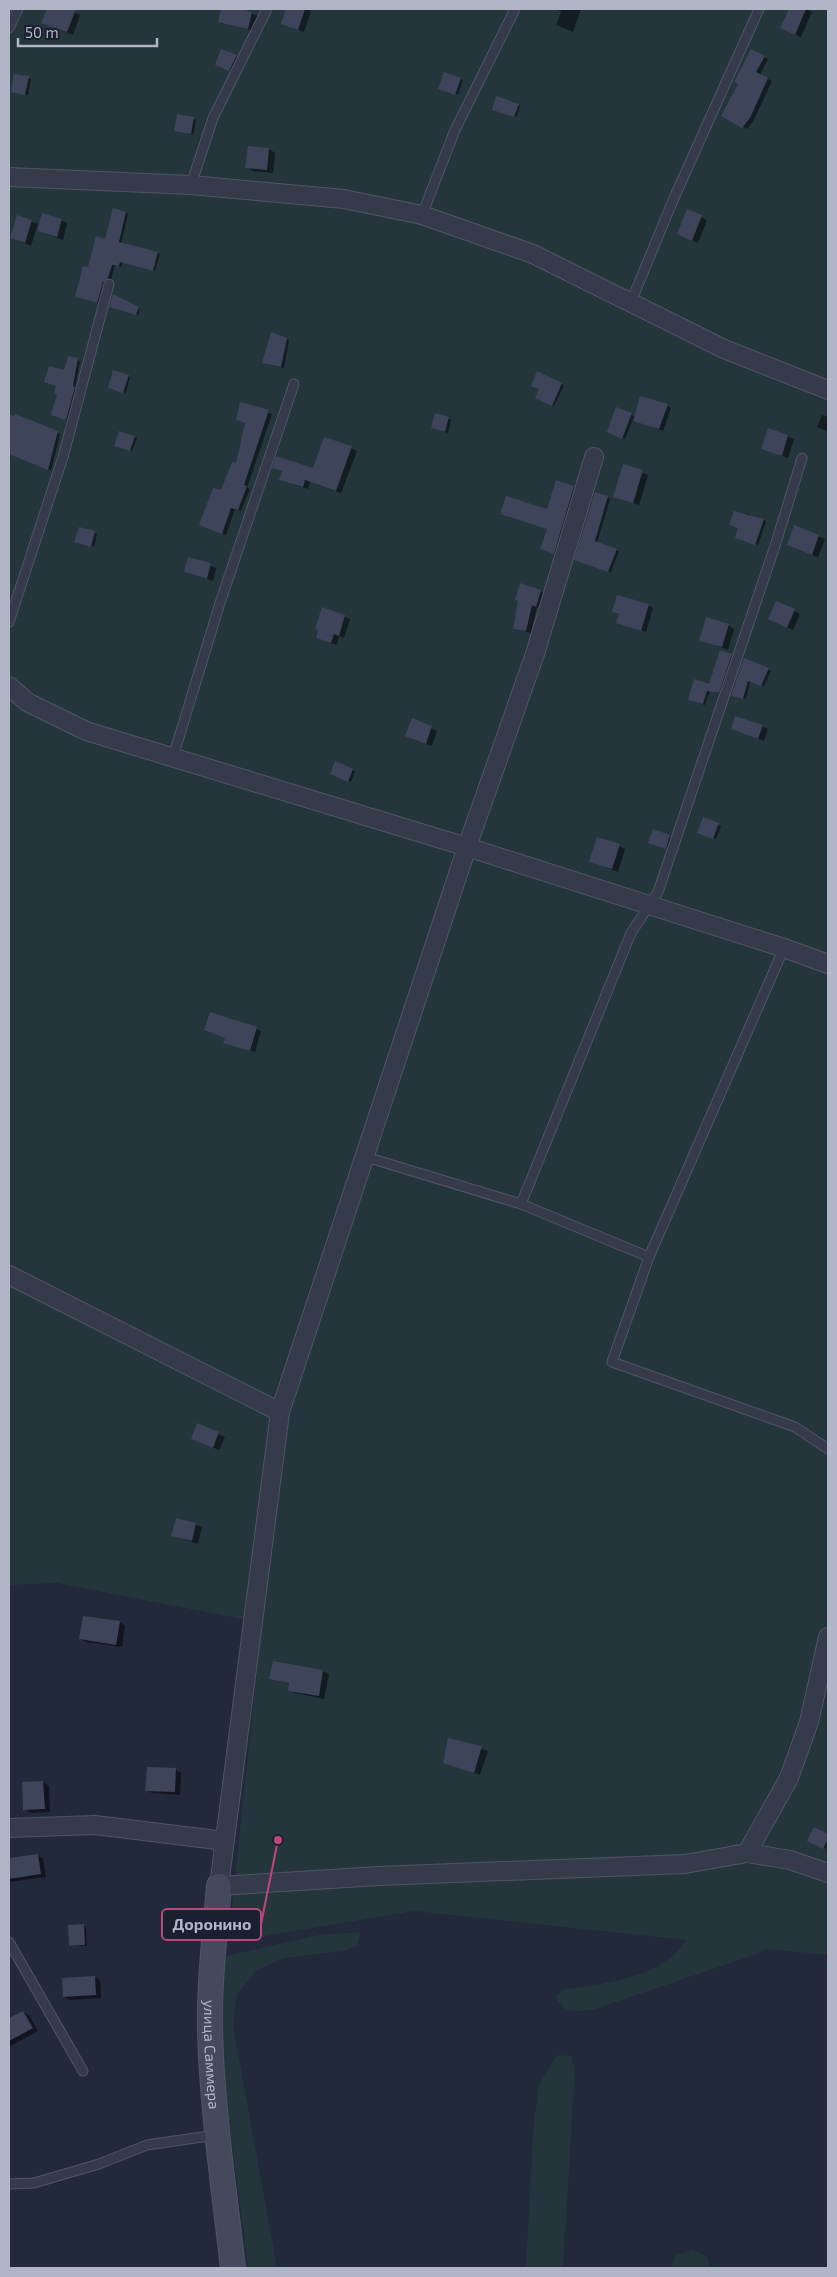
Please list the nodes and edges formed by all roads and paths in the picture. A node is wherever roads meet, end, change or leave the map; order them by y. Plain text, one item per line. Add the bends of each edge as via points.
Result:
1 (18, 9) edge
2 (266, 9) edge
3 (514, 9) edge
4 (759, 9) edge
5 (9, 28) edge
6 (9, 177) edge
7 (191, 184) junction
8 (422, 215) junction
9 (109, 284) dead end
10 (631, 302) junction
11 (294, 384) dead end
12 (828, 390) edge
13 (594, 458) dead end
14 (802, 458) dead end
15 (9, 622) edge
16 (9, 686) edge
17 (174, 757) junction
18 (467, 847) junction
19 (650, 905) junction
20 (784, 948) junction
21 (828, 964) edge
22 (366, 1156) junction
23 (521, 1204) junction
24 (649, 1257) junction
25 (9, 1275) edge
26 (280, 1412) junction
27 (828, 1449) edge
28 (828, 1637) edge
29 (9, 1828) edge
30 (225, 1841) junction
31 (747, 1853) junction
32 (828, 1873) edge
33 (220, 1886) junction
34 (9, 1942) edge
35 (83, 2071) dead end
36 (218, 2135) junction
37 (9, 2184) edge
38 (233, 2268) edge

1 - 5 lane
2 - 7 lane via 213,118
3 - 8 lane via 455,130
4 - 10 lane
6 - 7 street
7 - 8 street via 344,199
8 - 10 street via 534,254
9 - 15 lane via 63,456
10 - 12 street via 724,348
11 - 17 lane via 220,603
13 - 18 street, улица Саммера via 535,654
14 - 19 lane via 661,882
16 - 17 street via 27,702 86,731
17 - 18 street
18 - 19 street
18 - 22 street, улица Саммера
19 - 20 street
19 - 23 lane via 631,933
20 - 21 street
20 - 24 lane
22 - 23 lane
22 - 26 street, улица Саммера
23 - 24 lane
24 - 27 lane via 612,1362 795,1427
25 - 26 street
26 - 30 street, улица Саммера
28 - 31 street via 809,1722 789,1778
29 - 30 street via 94,1825
30 - 33 street, улица Саммера
31 - 32 street via 790,1860
31 - 33 street via 684,1864
33 - 36 street, улица Саммера via 210,2029
34 - 35 lane
36 - 37 lane via 148,2145 99,2164 34,2183
36 - 38 street, улица Саммера

